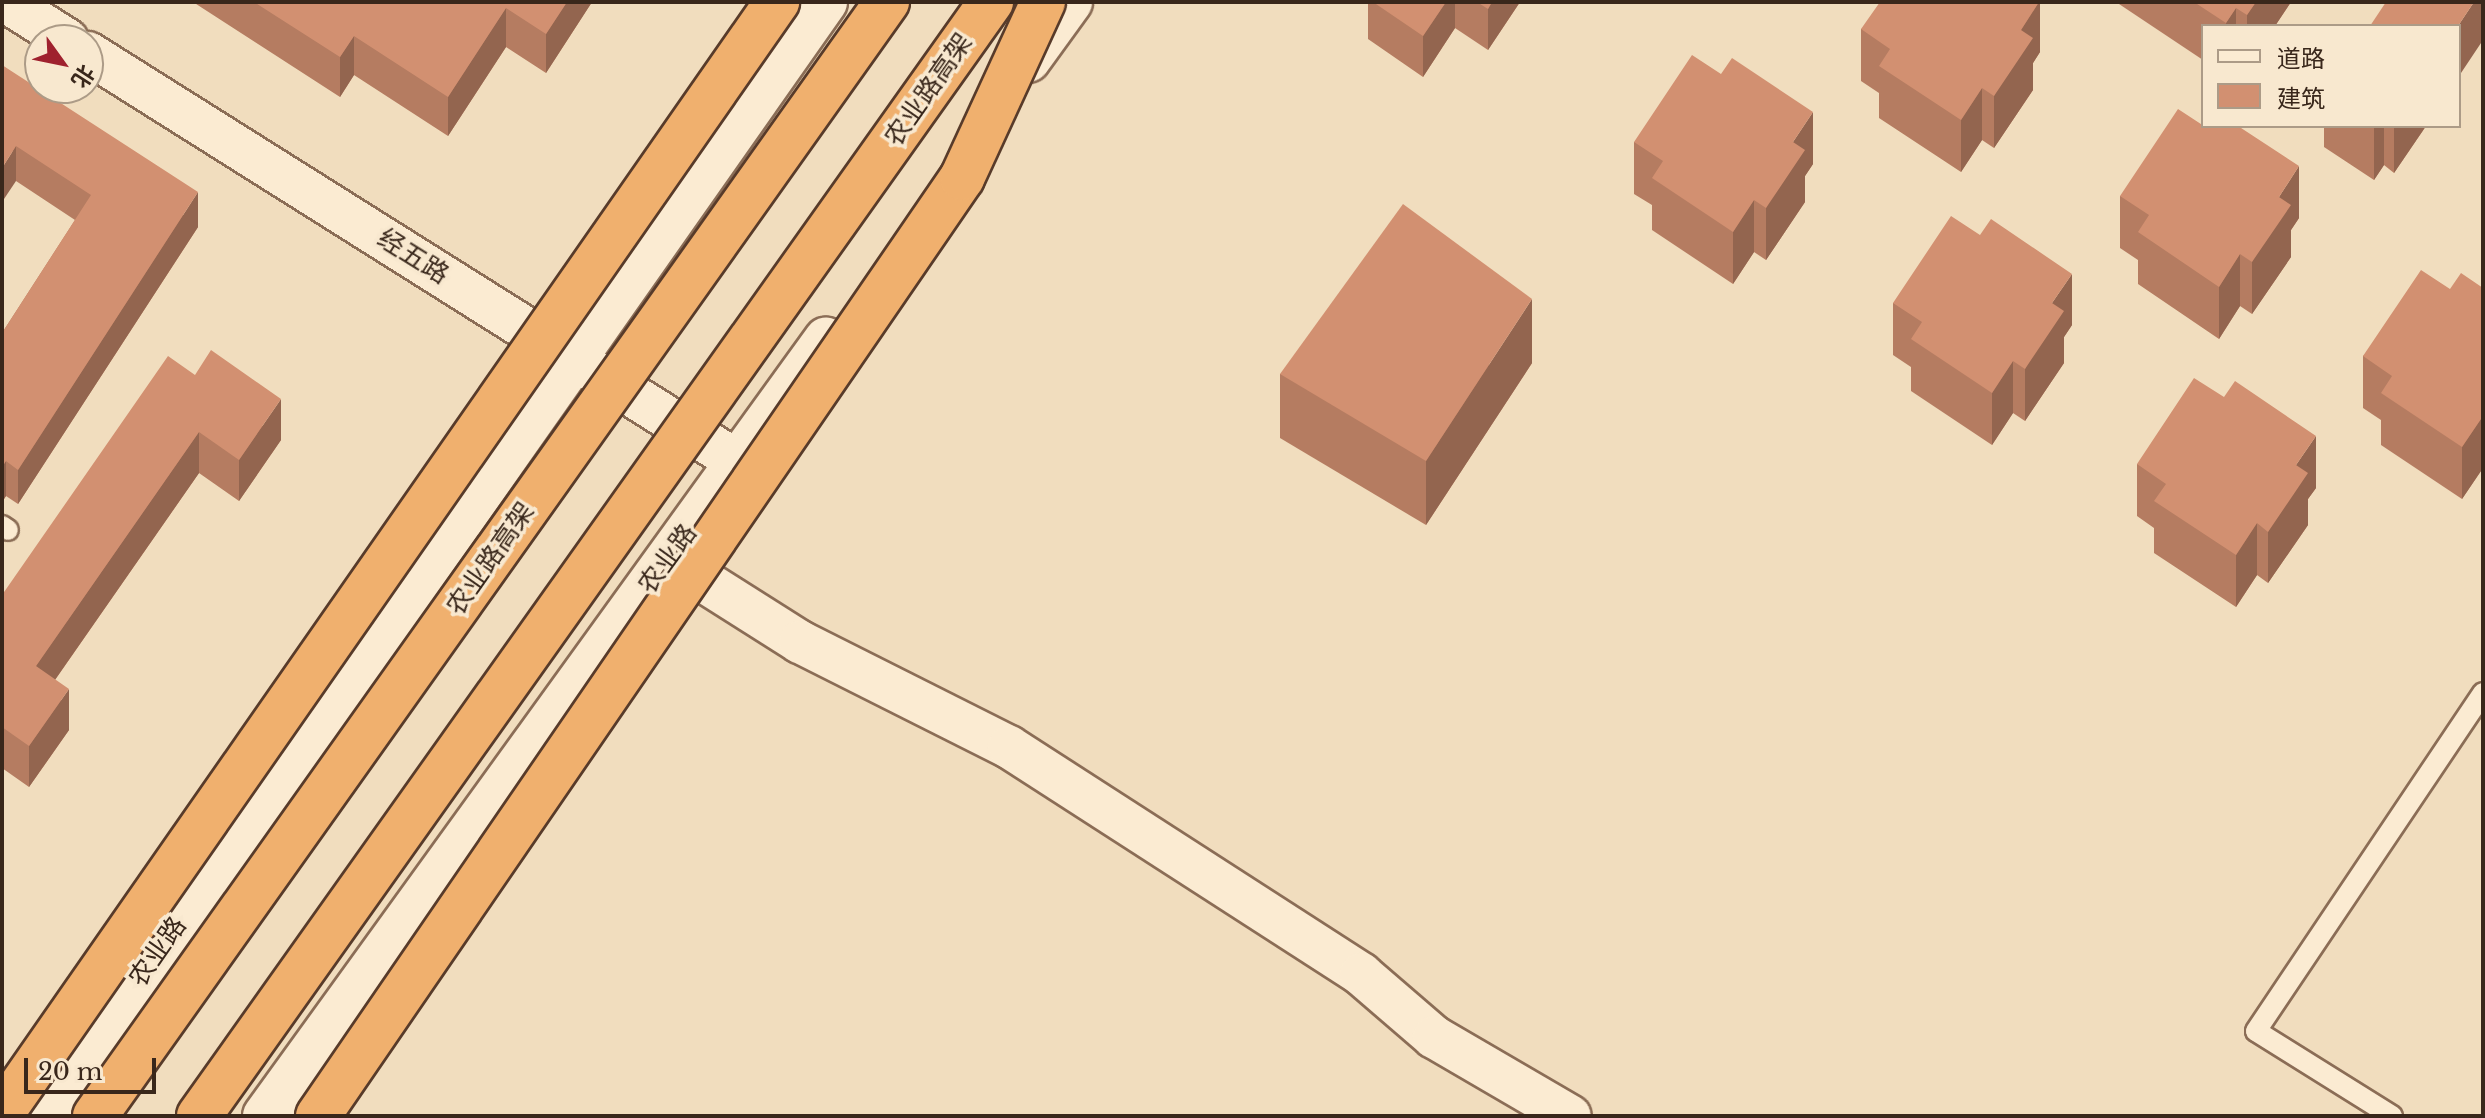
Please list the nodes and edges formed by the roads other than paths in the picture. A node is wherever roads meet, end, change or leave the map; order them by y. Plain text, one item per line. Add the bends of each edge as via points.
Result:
1 (7, 2) edge
2 (777, 2) edge
3 (825, 2) edge
4 (887, 2) edge
5 (991, 2) edge
6 (1043, 2) edge
7 (1070, 2) edge
8 (42, 24) edge
9 (104, 63) edge
10 (574, 359) junction
11 (738, 462) junction
12 (691, 573) junction
13 (2483, 693) edge
14 (2, 1113) edge
15 (43, 1116) edge
16 (95, 1116) edge
17 (199, 1116) edge
18 (265, 1116) edge
19 (318, 1116) edge
20 (1570, 1116) edge
21 (2392, 1116) edge

1 - 8 street
2 - 14 highway, bridge
3 - 10 street, 农业路
4 - 16 highway, 农业路高架, bridge
5 - 17 highway, 农业路高架, bridge
6 - 12 highway, bridge via 962,178
7 - 11 street, 农业路
9 - 10 street, 经五路
10 - 11 street, 经五路
10 - 15 street, 农业路
11 - 18 street, 农业路
12 - 19 highway, bridge
12 - 20 street via 800,642 1009,747 1361,974 1434,1037
13 - 21 lane via 2256,1031

